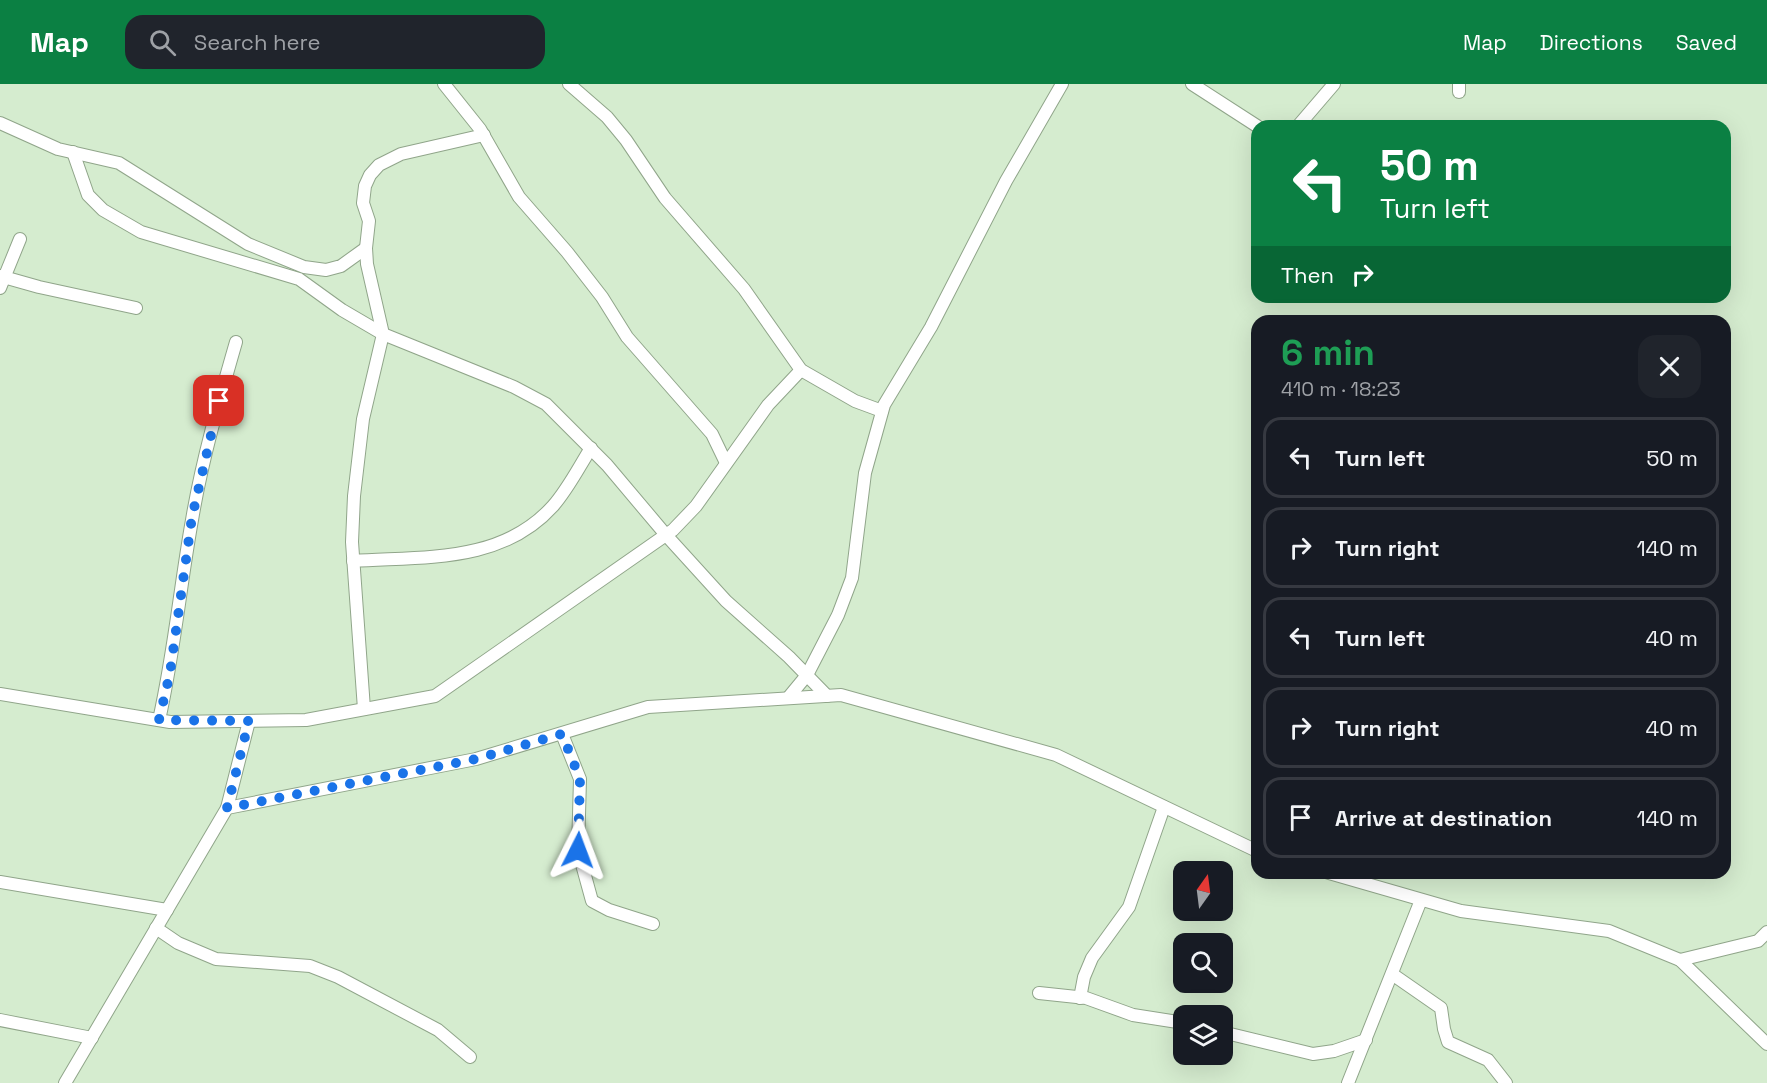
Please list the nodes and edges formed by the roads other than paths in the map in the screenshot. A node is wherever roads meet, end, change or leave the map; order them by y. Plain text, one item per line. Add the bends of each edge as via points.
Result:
1 (444, 84) edge
2 (569, 84) edge
3 (1062, 84) edge
4 (1192, 84) edge
5 (1334, 84) edge
6 (1303, 120) edge
7 (1251, 122) edge
8 (0, 123) edge
9 (484, 135) junction
10 (73, 152) junction
11 (20, 239) dead end
12 (366, 248) junction
13 (1, 280) edge
14 (136, 308) dead end
15 (383, 334) junction
16 (236, 342) dead end
17 (801, 370) junction
18 (882, 411) junction
19 (591, 448) junction
20 (726, 463) junction
21 (666, 535) junction
22 (353, 561) junction
23 (807, 675) junction
24 (0, 694) edge
25 (827, 696) junction
26 (788, 698) junction
27 (364, 709) junction
28 (159, 720) junction
29 (249, 721) junction
30 (562, 734) junction
31 (1164, 807) junction
32 (227, 808) junction
33 (1251, 848) edge
34 (1349, 879) edge
35 (0, 882) edge
36 (1421, 900) junction
37 (167, 910) junction
38 (653, 924) dead end
39 (156, 928) junction
40 (1767, 932) edge
41 (1680, 960) junction
42 (1392, 974) junction
43 (1039, 993) dead end
44 (1080, 998) junction
45 (0, 1020) edge
46 (1173, 1021) edge
47 (1233, 1035) edge
48 (92, 1038) junction
49 (1366, 1040) junction
50 (1767, 1044) edge
51 (470, 1057) dead end
52 (65, 1083) edge
53 (1348, 1083) edge
54 (1506, 1083) edge

1 - 9 street
2 - 17 street via 607,117 626,140 665,198 744,289
3 - 18 street
4 - 7 street
5 - 6 street
8 - 10 street
9 - 12 street via 401,154 379,165 365,186 363,202 369,221
9 - 20 street via 519,197 602,297 627,337 712,434
10 - 12 street via 119,163 248,243 304,267 326,270 340,266
10 - 15 street via 88,195 103,210 141,232 299,279
11 - 13 street
12 - 15 street
13 - 14 street
15 - 19 street via 546,404
15 - 22 street via 357,455
16 - 28 street via 208,440
17 - 18 street via 855,401
17 - 20 street via 768,405
18 - 23 street via 865,473 852,578
19 - 21 street
19 - 22 street via 553,505 535,522 490,548 440,557
20 - 21 street via 696,506
21 - 23 street via 726,601
21 - 27 street via 435,696
22 - 27 street
23 - 25 street
23 - 26 street
24 - 28 street
25 - 26 street
25 - 31 street via 841,695 1056,755
26 - 30 street via 648,707
27 - 29 street via 306,720
28 - 29 street
29 - 32 street
30 - 32 street via 476,759
30 - 38 street via 580,779 578,850 592,901
31 - 33 street
31 - 44 street via 1129,907 1092,958
32 - 37 street
34 - 36 street
35 - 37 street
36 - 41 street via 1461,911 1609,931
36 - 42 street
37 - 39 street
39 - 48 street
39 - 51 street via 178,943 216,959 310,966 338,977 438,1030
40 - 41 street via 1758,941
41 - 50 street
42 - 49 street
42 - 54 street via 1441,1008 1449,1042 1488,1060
43 - 44 street
44 - 46 street via 1133,1015
45 - 48 street
47 - 49 street via 1313,1054
48 - 52 street
49 - 53 street

